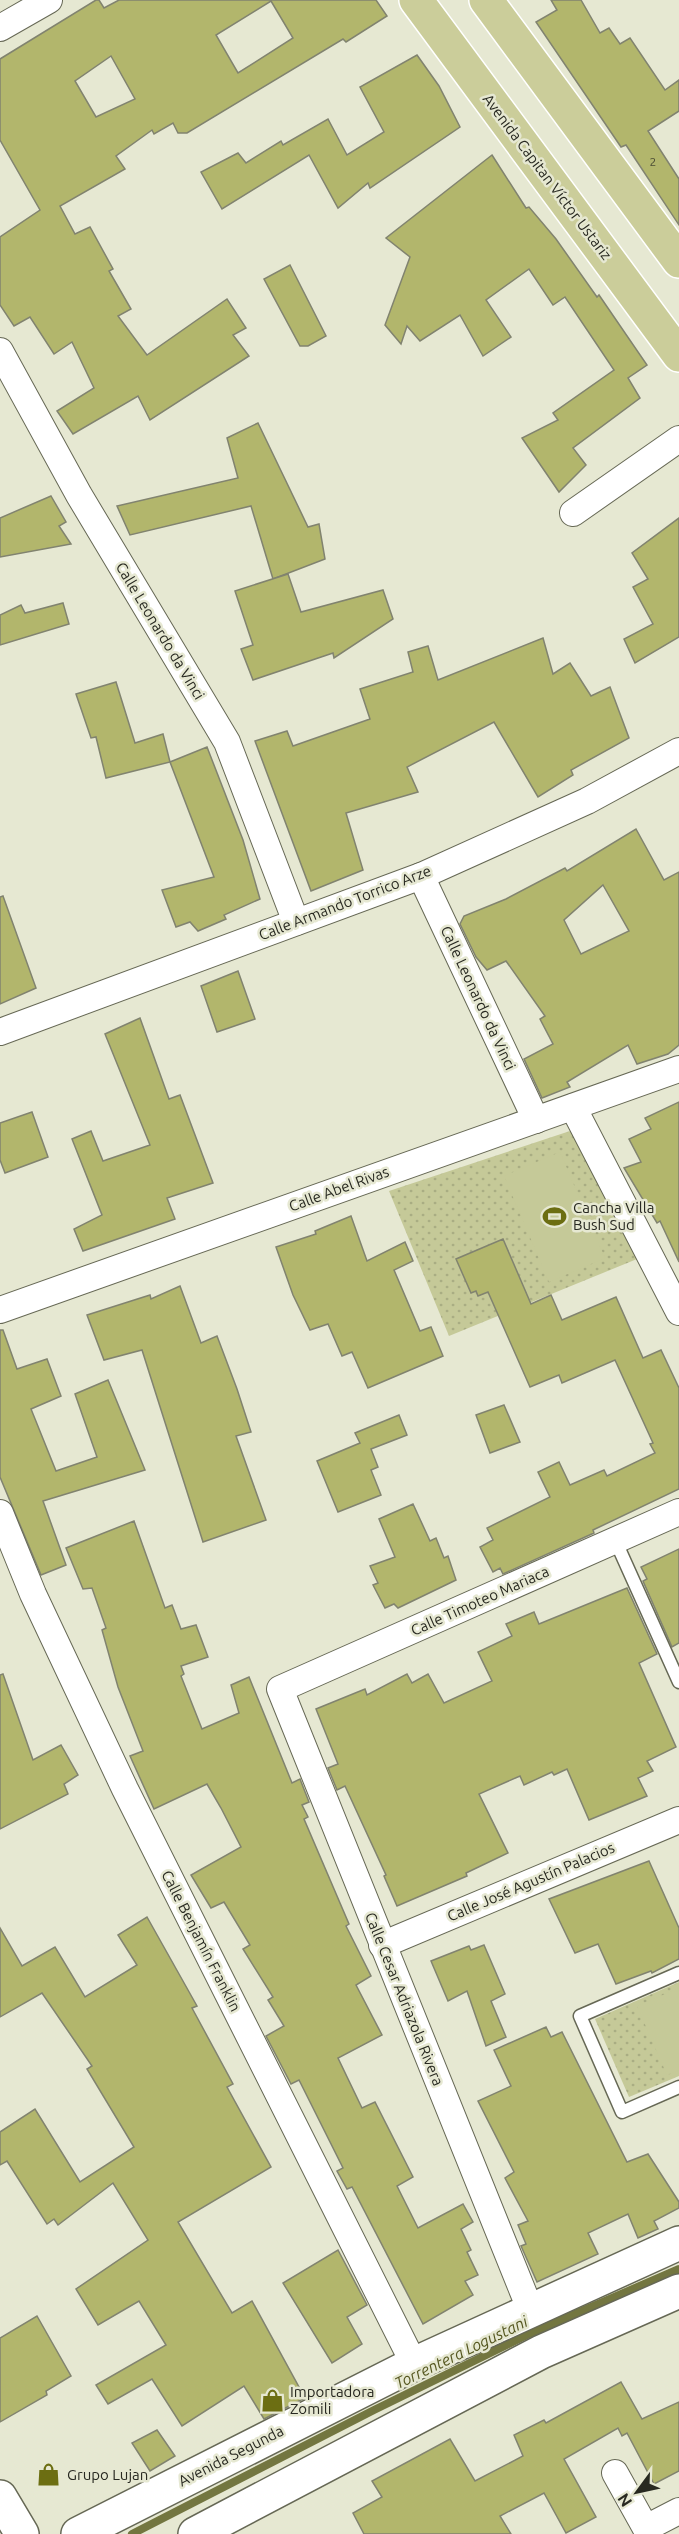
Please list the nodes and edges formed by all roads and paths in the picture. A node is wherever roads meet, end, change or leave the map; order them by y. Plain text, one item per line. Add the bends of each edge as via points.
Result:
1 (49, 0) edge
2 (416, 0) edge
3 (486, 0) edge
4 (0, 28) edge
5 (679, 261) edge
6 (0, 351) edge
7 (679, 355) edge
8 (679, 439) edge
9 (573, 513) dead end
10 (679, 752) edge
11 (421, 876) junction
12 (296, 922) junction
13 (0, 1032) edge
14 (679, 1069) edge
15 (573, 1107) junction
16 (536, 1120) junction
17 (0, 1310) edge
18 (679, 1312) edge
19 (679, 1512) edge
20 (0, 1513) edge
21 (616, 1542) junction
22 (679, 1682) edge
23 (280, 1689) joint
24 (679, 1820) edge
25 (382, 1945) junction
26 (679, 1973) edge
27 (679, 2087) edge
28 (679, 2243) edge
29 (679, 2292) edge
30 (530, 2309) junction
31 (414, 2364) junction
32 (615, 2473) dead end
33 (0, 2497) edge
34 (679, 2511) edge
35 (647, 2531) edge
36 (22, 2534) edge
37 (78, 2534) edge
38 (195, 2534) edge

1 - 4 street
2 - 7 main road, Avenida Capitan Víctor Ustariz
3 - 5 main road
6 - 12 street, Calle Leonardo da Vinci via 79,495 227,742
8 - 9 street
10 - 11 street, Calle Armando Torrico Arze via 587,801
11 - 12 street, Calle Armando Torrico Arze
11 - 16 street, Calle Leonardo da Vinci
12 - 13 street, Calle Armando Torrico Arze
14 - 15 street, Calle Abel Rivas
15 - 16 street, Calle Abel Rivas
15 - 18 street
16 - 17 street, Calle Abel Rivas
19 - 21 street, Calle Timoteo Mariaca
20 - 31 street, Calle Benjamín Franklin via 33,1594 125,1789
21 - 22 lane
21 - 23 street, Calle Timoteo Mariaca
23 - 25 street, Calle Cesar Adriazola Rivera
24 - 25 street, Calle José Agustín Palacios
25 - 30 street, Calle Cesar Adriazola Rivera
26 - 27 lane via 580,2016 622,2112
28 - 30 main road, Avenida Segunda
29 - 38 main road via 541,2352
30 - 31 main road, Avenida Segunda
31 - 37 main road, Avenida Segunda
32 - 35 street
33 - 36 main road
34 - 35 street

